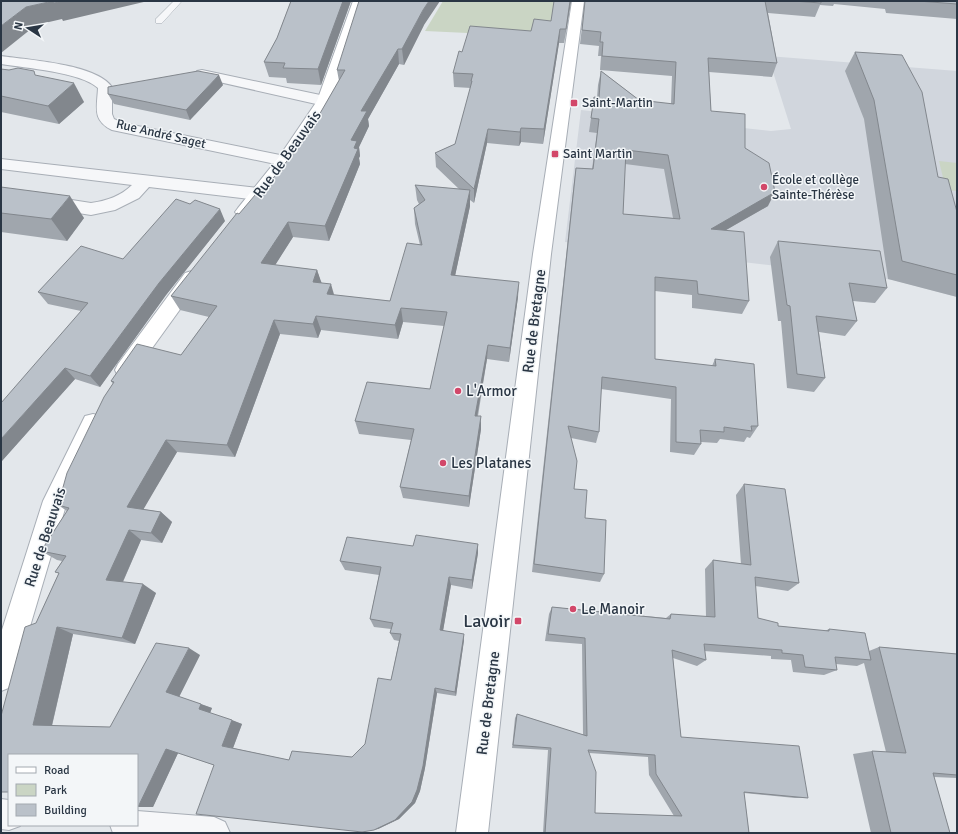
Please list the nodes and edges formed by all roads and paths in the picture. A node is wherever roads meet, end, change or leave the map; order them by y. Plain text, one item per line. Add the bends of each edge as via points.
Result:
1 (178, 1) edge
2 (358, 1) edge
3 (578, 1) edge
4 (158, 21) dead end
5 (1, 60) edge
6 (202, 74) edge
7 (324, 101) junction
8 (285, 161) junction
9 (1, 164) edge
10 (145, 181) junction
11 (258, 194) junction
12 (1, 196) edge
13 (232, 227) edge
14 (203, 264) edge
15 (116, 383) edge
16 (100, 409) edge
17 (1, 677) edge
18 (136, 826) edge
19 (214, 833) edge
20 (472, 833) edge

1 - 4 lane
2 - 7 main road, Rue de Beauvais via 350,31
3 - 20 main road, Rue de Bretagne via 541,262
5 - 8 street, Rue André Saget via 77,72 98,80 105,87 104,114 108,122 118,127
6 - 7 street
7 - 8 main road, Rue de Beauvais
8 - 11 main road, Rue de Beauvais
9 - 10 street
10 - 11 street
10 - 12 street via 133,194 109,206 91,208
11 - 13 main road, Rue de Beauvais
14 - 15 main road
16 - 17 main road, Rue de Beauvais via 55,501
18 - 19 street

